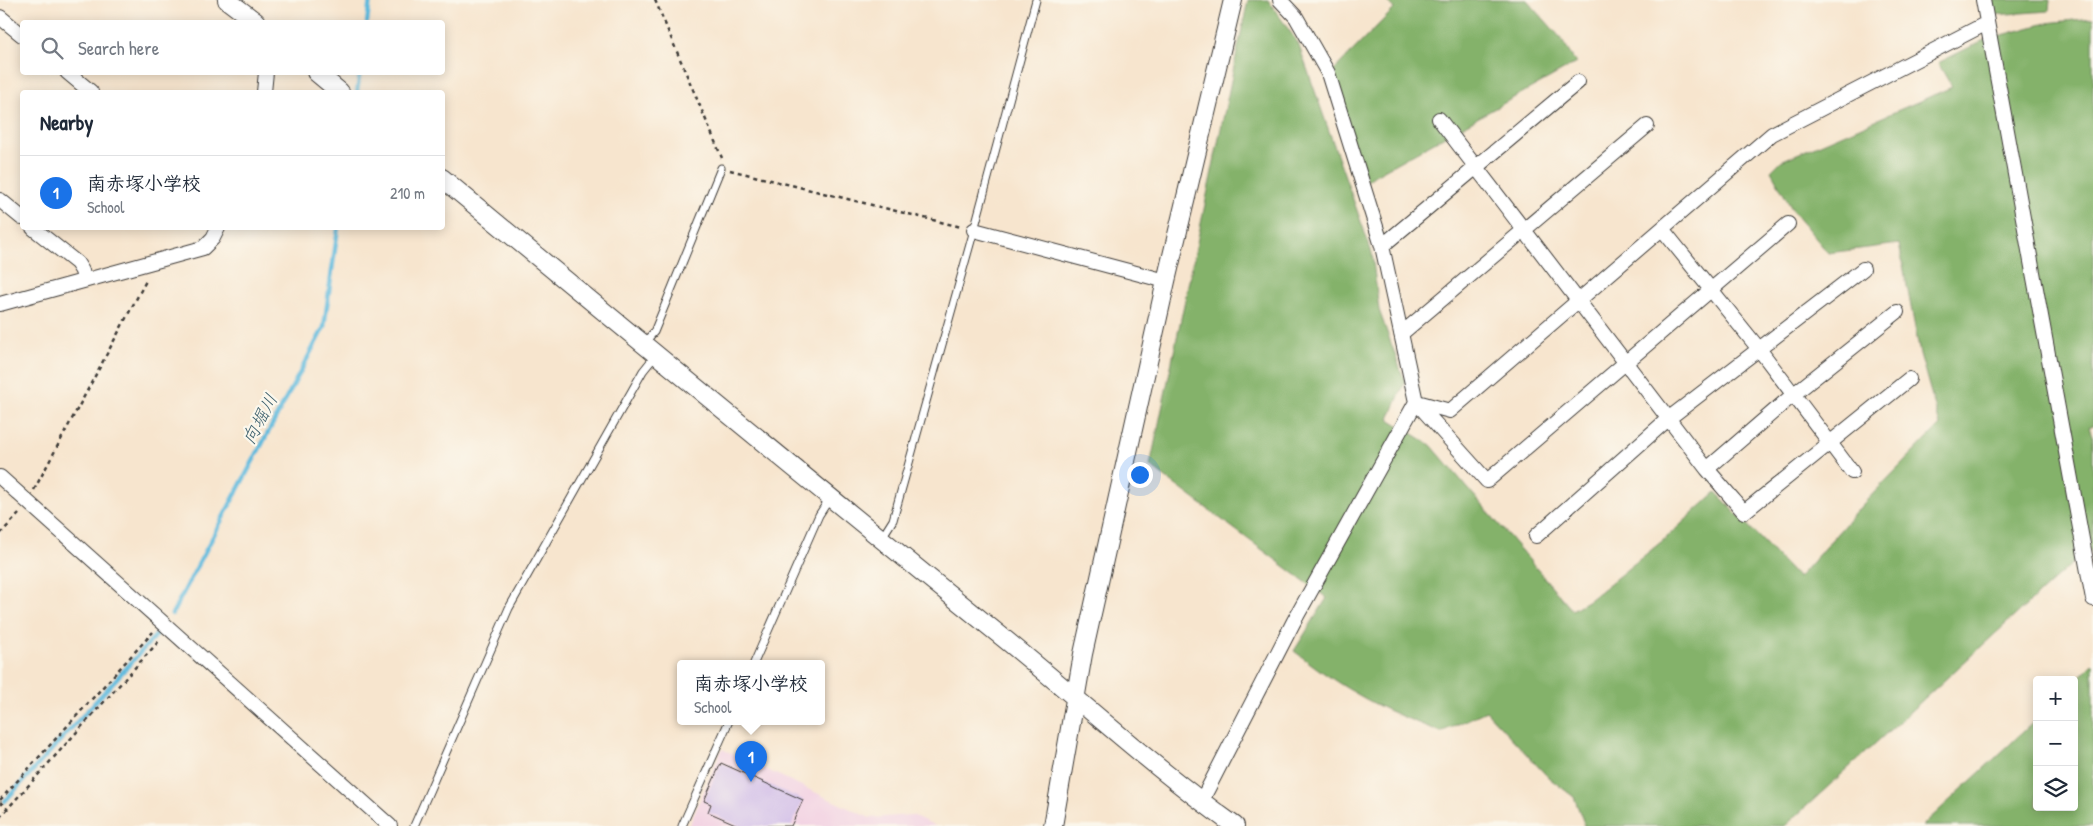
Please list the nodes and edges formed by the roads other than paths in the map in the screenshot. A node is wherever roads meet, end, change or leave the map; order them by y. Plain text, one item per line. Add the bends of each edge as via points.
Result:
1 (227, 0) edge
2 (1036, 0) edge
3 (1233, 0) edge
4 (1280, 0) edge
5 (1983, 0) edge
6 (0, 16) edge
7 (253, 20) edge
8 (1987, 22) junction
9 (20, 33) edge
10 (71, 75) edge
11 (266, 75) edge
12 (320, 75) edge
13 (1578, 82) dead end
14 (89, 90) edge
15 (264, 90) edge
16 (338, 90) edge
17 (1439, 119) dead end
18 (1647, 126) dead end
19 (720, 168) road end
20 (1477, 168) junction
21 (445, 180) edge
22 (0, 200) edge
23 (20, 216) edge
24 (1788, 224) dead end
25 (36, 230) edge
26 (217, 230) edge
27 (974, 230) junction
28 (1524, 230) junction
29 (1663, 230) junction
30 (1382, 246) junction
31 (1863, 269) dead end
32 (84, 280) junction
33 (1166, 281) junction
34 (1712, 290) junction
35 (1579, 302) junction
36 (0, 304) edge
37 (1897, 312) dead end
38 (1402, 334) junction
39 (1759, 349) junction
40 (649, 350) junction
41 (1626, 363) junction
42 (1909, 379) dead end
43 (1794, 394) junction
44 (1416, 402) junction
45 (1668, 419) junction
46 (1829, 442) junction
47 (1707, 469) junction
48 (1852, 472) dead end
49 (0, 477) edge
50 (830, 497) junction
51 (1536, 536) dead end
52 (882, 540) junction
53 (2093, 599) edge
54 (755, 660) edge
55 (1076, 697) junction
56 (726, 725) edge
57 (1201, 802) junction
58 (390, 826) edge
59 (414, 826) edge
60 (682, 826) edge
61 (1053, 826) edge
62 (1235, 826) edge

1 - 7 street
2 - 27 lane
3 - 33 street
4 - 30 street via 1296,17 1328,73
5 - 8 street
6 - 9 street
8 - 29 street via 1772,134
8 - 53 street
10 - 14 street
11 - 15 street
12 - 16 street
13 - 20 street
17 - 20 street
18 - 28 street
19 - 40 lane
20 - 28 street
20 - 30 street
21 - 40 street
22 - 23 street
24 - 34 street
25 - 32 street via 77,263
26 - 32 street via 203,248
27 - 33 street
27 - 52 lane via 893,520
28 - 35 street
28 - 38 street
29 - 34 street
29 - 35 street
30 - 38 street
31 - 39 street
32 - 36 street
33 - 55 street
34 - 39 street
34 - 41 street
35 - 41 street
35 - 44 street via 1450,412
37 - 43 street
38 - 44 street
39 - 43 street
39 - 45 street
40 - 50 street
40 - 59 lane via 643,372 509,608
41 - 44 street via 1487,481
41 - 45 street
42 - 46 street
43 - 46 street
43 - 47 street
44 - 57 street via 1294,622
45 - 47 street
45 - 51 street
46 - 47 street via 1744,512
46 - 48 street
49 - 58 street
50 - 52 street
50 - 54 lane via 819,515
52 - 55 street
55 - 57 street
55 - 61 street
56 - 60 lane
57 - 62 street

